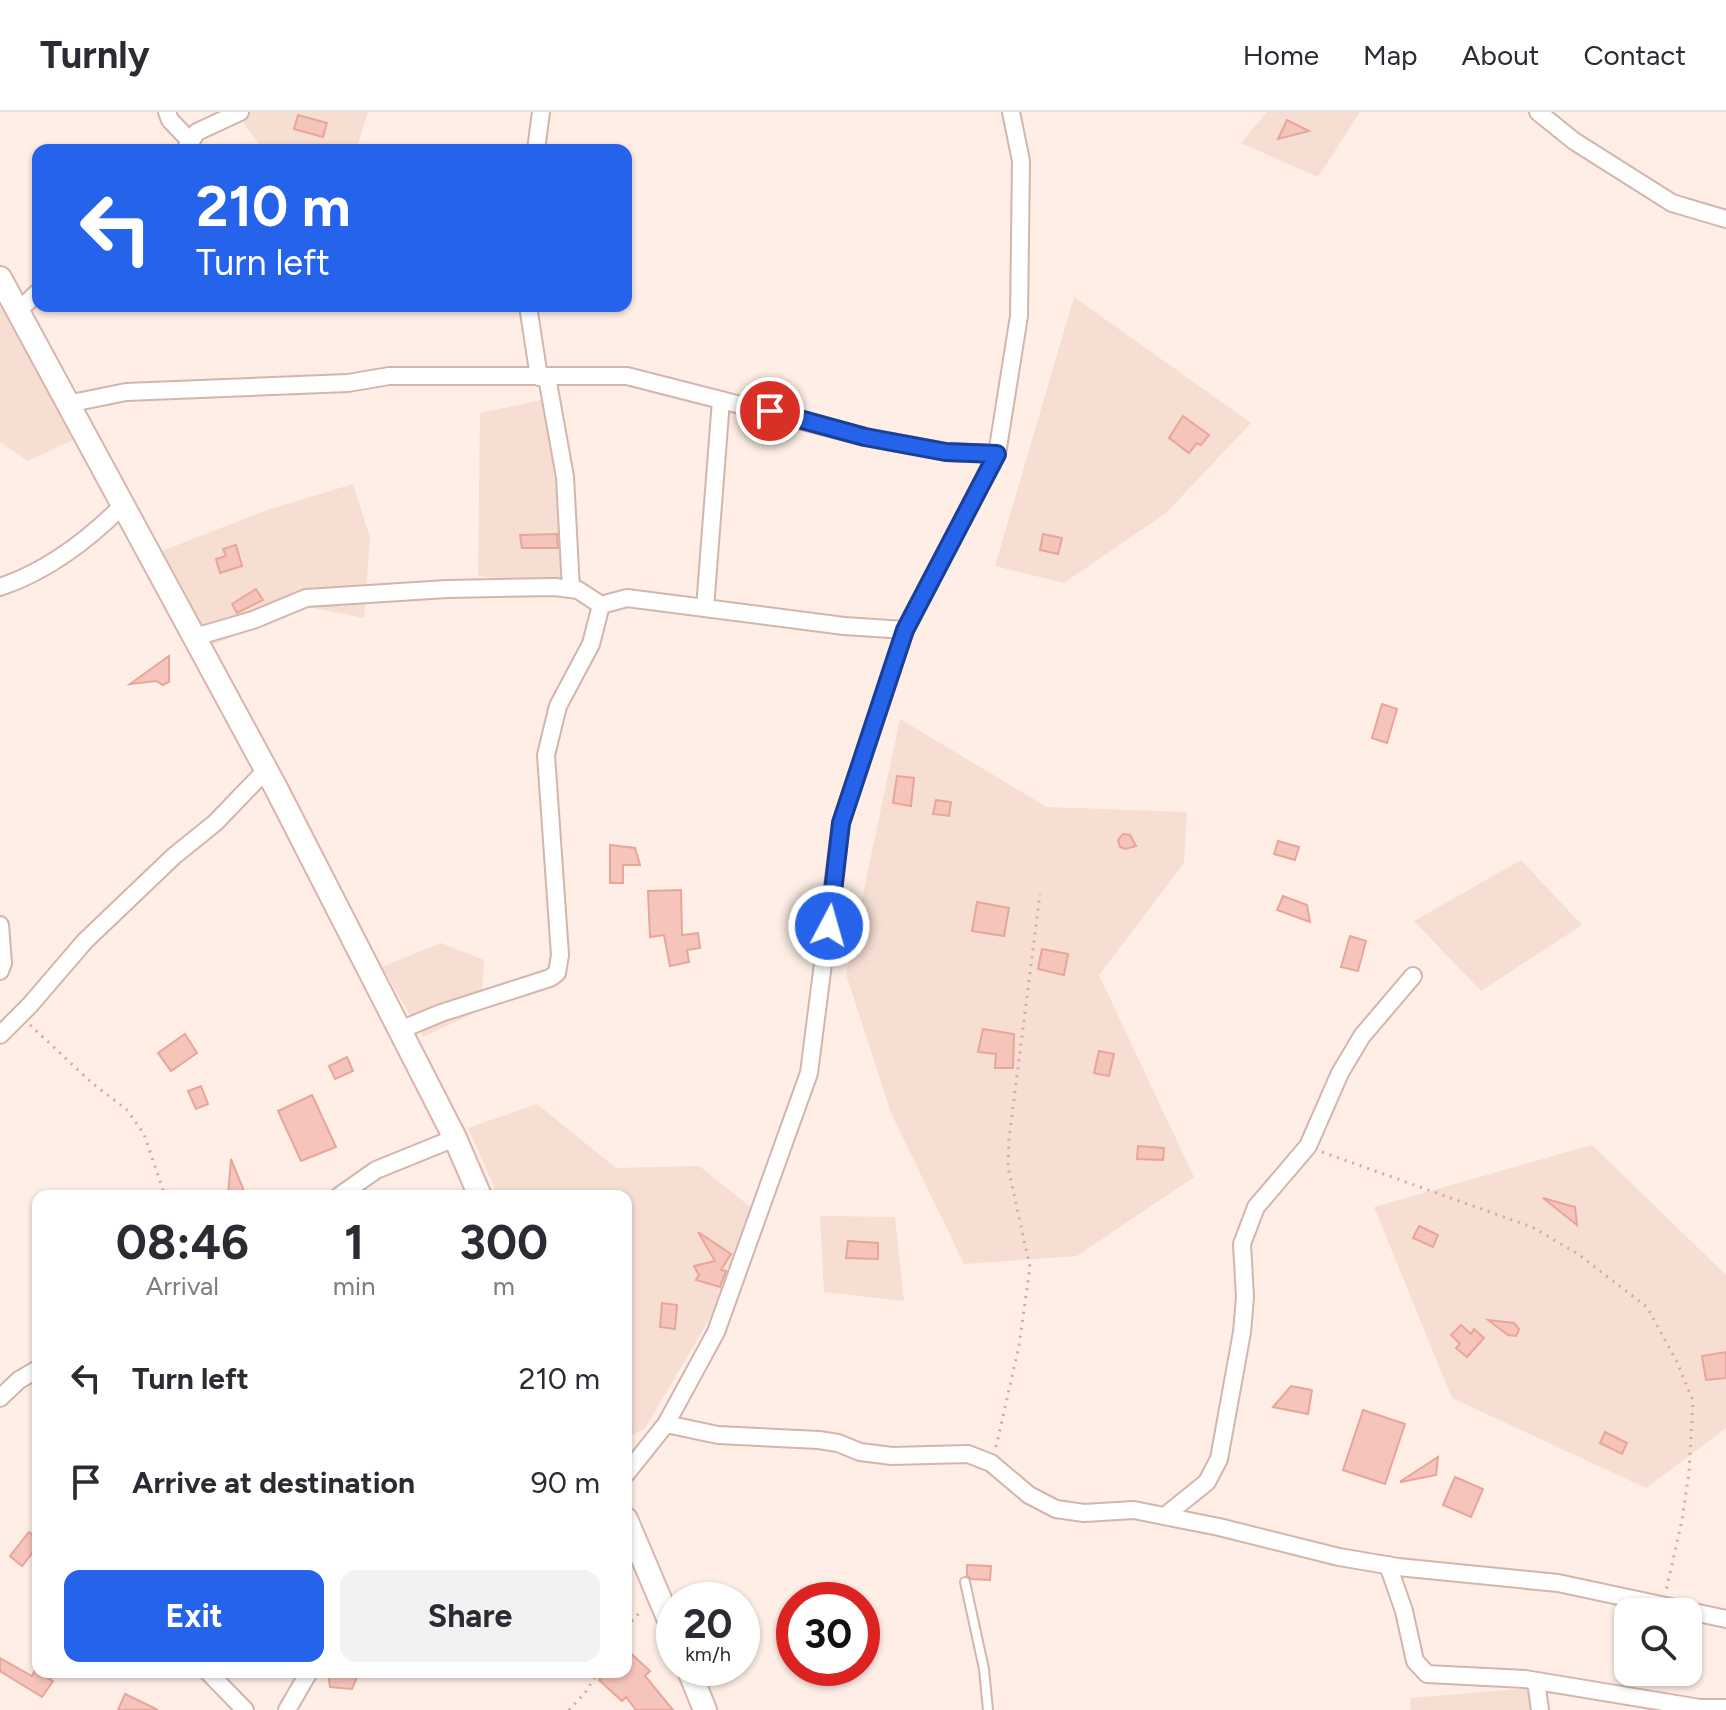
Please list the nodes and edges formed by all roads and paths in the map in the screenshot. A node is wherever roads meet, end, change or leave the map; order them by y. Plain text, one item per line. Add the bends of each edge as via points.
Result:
1 (167, 112) edge
2 (240, 112) edge
3 (541, 112) edge
4 (1011, 112) edge
5 (1538, 112) edge
6 (187, 144) edge
7 (189, 144) edge
8 (537, 144) edge
9 (1726, 219) edge
10 (0, 278) edge
11 (32, 298) edge
12 (17, 312) junction
13 (529, 312) edge
14 (543, 377) junction
15 (721, 400) junction
16 (67, 404) junction
17 (997, 454) junction
18 (122, 506) junction
19 (0, 587) edge
20 (571, 589) junction
21 (601, 605) junction
22 (705, 608) junction
23 (905, 630) junction
24 (195, 637) junction
25 (266, 770) junction
26 (1040, 894) dead end
27 (0, 925) edge
28 (0, 971) edge
29 (1413, 976) dead end
30 (19, 1015) junction
31 (400, 1030) junction
32 (1, 1031) edge
33 (455, 1138) junction
34 (1308, 1146) junction
35 (163, 1190) edge
36 (348, 1190) edge
37 (477, 1190) edge
38 (32, 1372) edge
39 (0, 1398) edge
40 (666, 1424) junction
41 (991, 1463) junction
42 (632, 1466) edge
43 (1166, 1515) junction
44 (633, 1553) edge
45 (1388, 1565) junction
46 (965, 1582) dead end
47 (656, 1592) edge
48 (1626, 1598) edge
49 (1664, 1598) edge
50 (656, 1604) edge
51 (1702, 1614) edge
52 (1726, 1619) edge
53 (632, 1621) edge
54 (214, 1678) edge
55 (306, 1678) edge
56 (594, 1678) edge
57 (1536, 1681) junction
58 (695, 1686) edge
59 (1726, 1708) edge
60 (245, 1710) edge
61 (287, 1710) edge
62 (569, 1710) edge
63 (705, 1710) edge
64 (988, 1710) edge
65 (1540, 1710) edge

1 - 6 street
2 - 7 street via 197,132
3 - 8 street
4 - 17 street via 1021,161 1019,316
5 - 9 street via 1672,203
10 - 12 street
11 - 12 street
12 - 16 street
13 - 14 street
14 - 15 street via 627,376
14 - 16 street via 389,376 320,385 126,392
14 - 20 street via 565,477
15 - 17 street via 865,437 946,452
15 - 22 street
16 - 18 street
17 - 23 street
18 - 19 street via 68,554
18 - 24 street
20 - 21 street
20 - 24 street via 447,589 306,598
21 - 22 street via 627,598
21 - 31 street via 591,644 558,706 546,755 557,973
22 - 23 street
23 - 40 street via 841,823 809,1073 716,1332
24 - 25 street
25 - 30 street via 85,941
25 - 31 street
26 - 41 path via 1008,1152 1030,1267 1019,1346
27 - 28 street
29 - 34 street via 1362,1036
30 - 32 street
30 - 35 path via 127,1110 144,1134
31 - 33 street
33 - 36 street via 376,1170
33 - 37 street
34 - 43 street via 1256,1207 1242,1244 1242,1332 1219,1459 1207,1482
34 - 49 path via 1532,1227 1578,1254 1647,1307 1693,1401 1682,1520
38 - 39 street
40 - 41 street via 718,1435 819,1440 892,1456 968,1454
40 - 42 street
41 - 43 street via 1029,1495 1056,1509
43 - 45 street
44 - 47 street
45 - 48 street via 1558,1583
45 - 57 street via 1422,1671 1442,1677
46 - 64 lane
50 - 53 path
51 - 52 street
54 - 60 street
55 - 61 street
56 - 62 path
57 - 59 street
57 - 65 street
58 - 63 street

